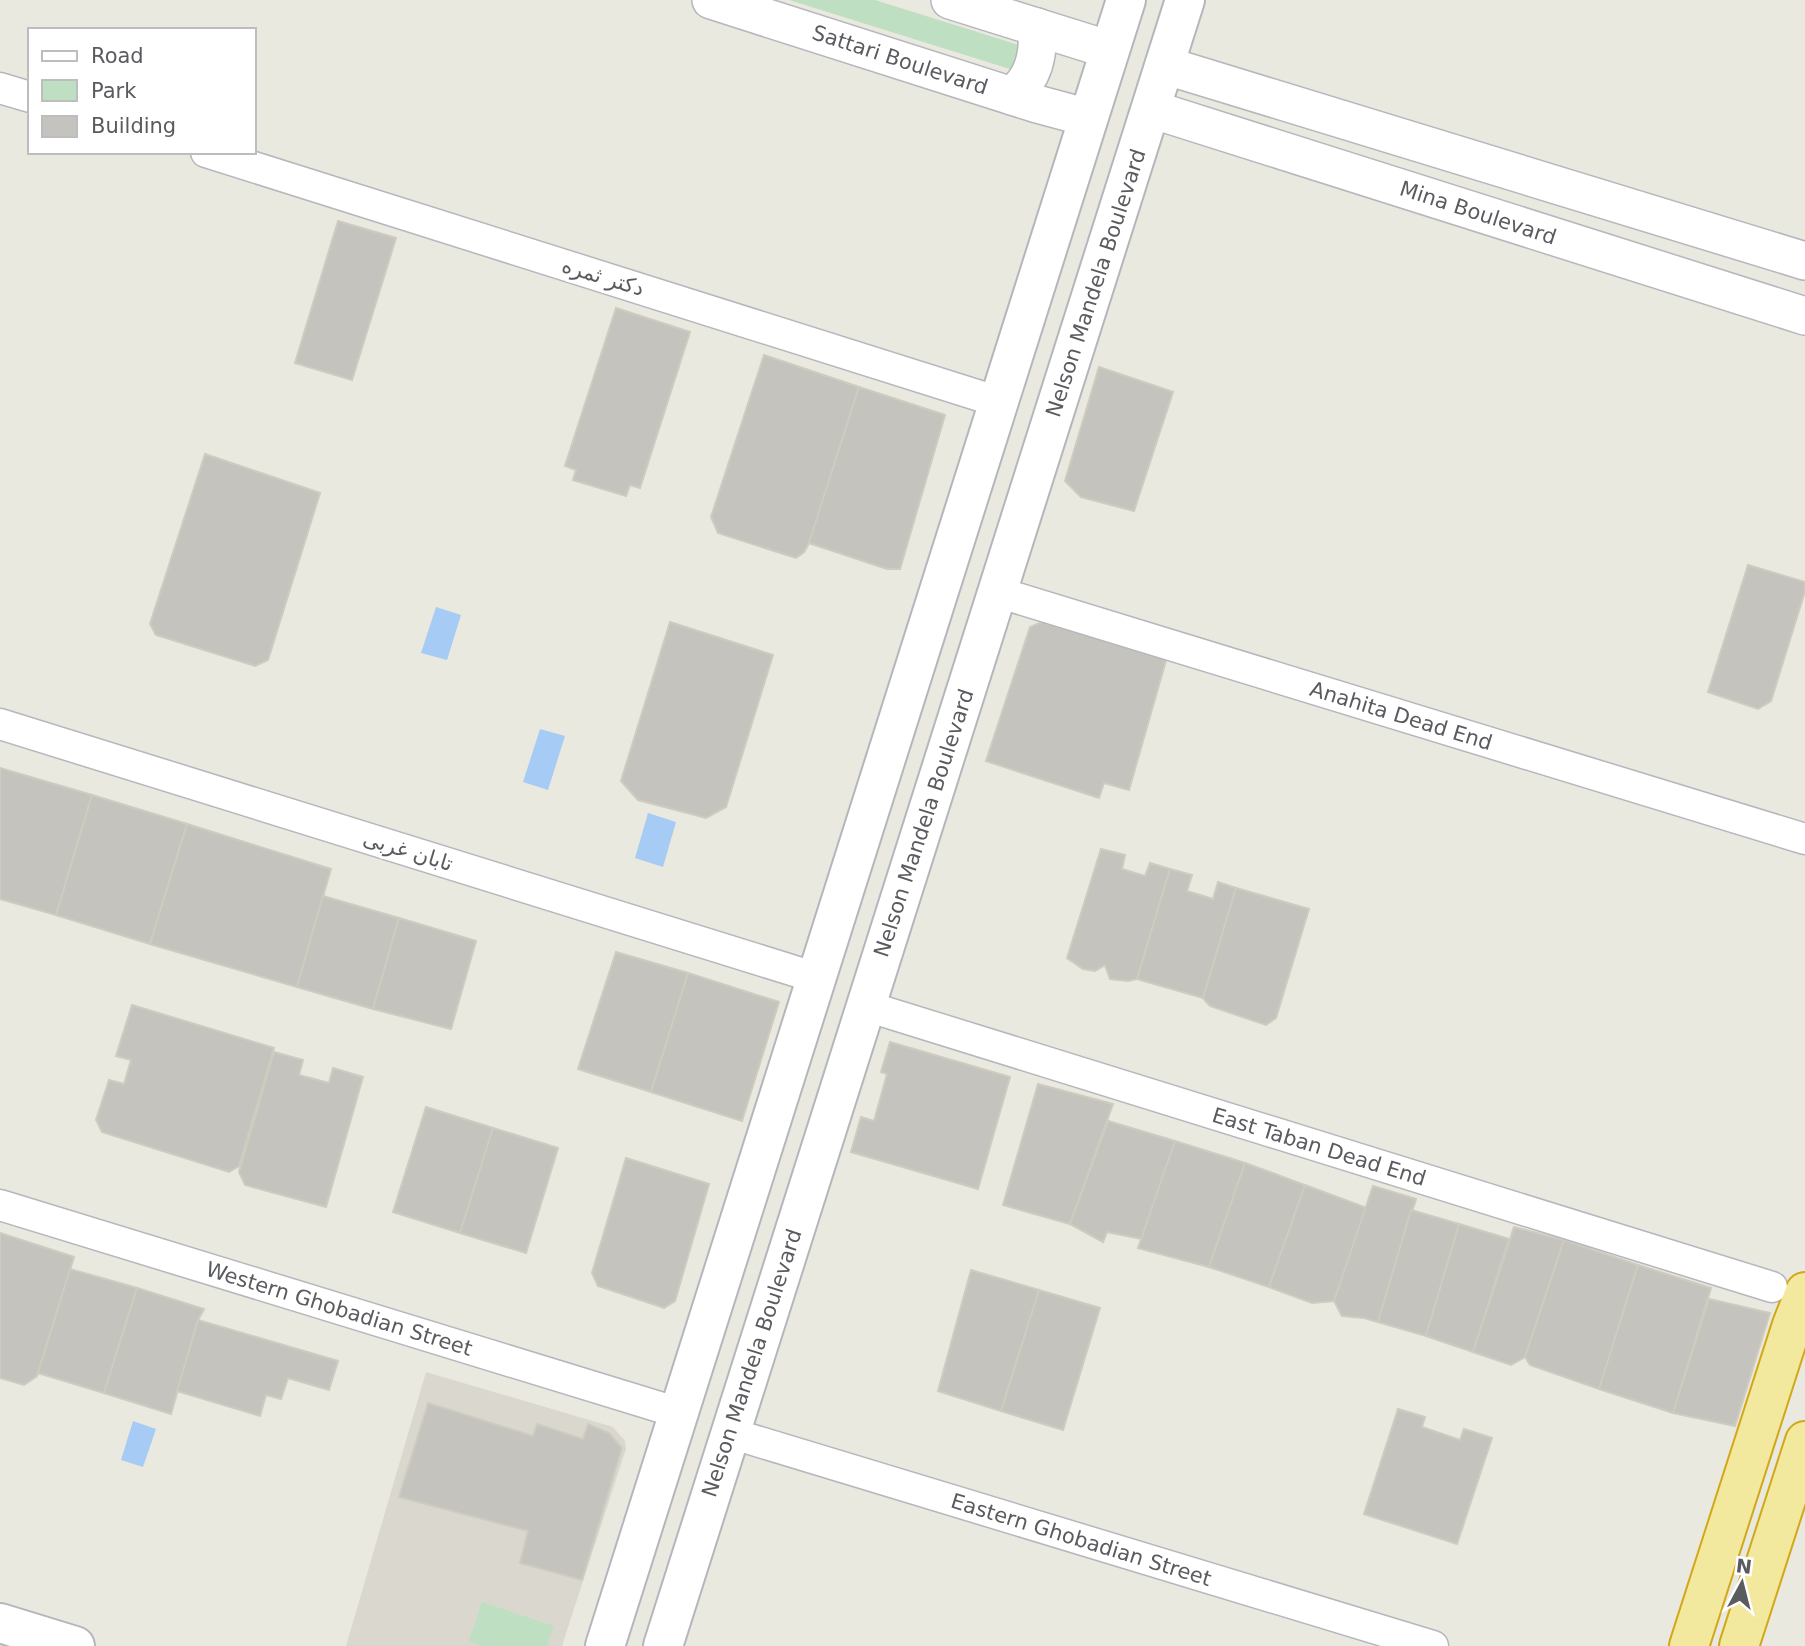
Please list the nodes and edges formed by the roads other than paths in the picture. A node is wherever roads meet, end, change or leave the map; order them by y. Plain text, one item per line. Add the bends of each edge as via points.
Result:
1 (711, 0) edge
2 (950, 0) edge
3 (1126, 0) edge
4 (1185, 0) edge
5 (1037, 27) junction
6 (1110, 50) junction
7 (1164, 65) junction
8 (1214, 81) junction
9 (0, 88) edge
10 (28, 96) edge
11 (1012, 96) junction
12 (1151, 109) junction
13 (1089, 118) junction
14 (1199, 125) junction
15 (212, 154) edge
16 (1805, 261) edge
17 (1805, 316) edge
18 (999, 402) junction
19 (997, 592) junction
20 (0, 724) edge
21 (1805, 839) edge
22 (817, 978) junction
23 (866, 1006) junction
24 (0, 1205) edge
25 (1788, 1290) edge
26 (679, 1413) junction
27 (730, 1433) junction
28 (1805, 1441) edge
29 (0, 1623) edge
30 (75, 1646) edge
31 (605, 1646) edge
32 (663, 1646) edge
33 (1433, 1646) edge
34 (1689, 1646) edge
35 (1740, 1646) edge

1 - 11 street, Sattari Boulevard
2 - 5 street
3 - 6 main road
4 - 7 main road, Nelson Mandela Boulevard
5 - 6 street
5 - 11 street via 1033,70
6 - 13 main road
7 - 8 street
7 - 12 main road, Nelson Mandela Boulevard
8 - 14 street via 1199,108
8 - 16 street
9 - 10 street
11 - 13 street, Sattari Boulevard
12 - 14 street, Mina Boulevard
12 - 19 main road, Nelson Mandela Boulevard
13 - 18 main road
14 - 17 street, Mina Boulevard
15 - 18 street, دکتر ثمره
18 - 22 main road
19 - 21 street, Anahita Dead End
19 - 23 main road, Nelson Mandela Boulevard
20 - 22 street, تابان غربی
22 - 26 main road
23 - 25 street, East Taban Dead End
23 - 27 main road, Nelson Mandela Boulevard
24 - 26 street, Western Ghobadian Street
25 - 34 highway via 1792,1325
26 - 31 main road
27 - 32 main road, Nelson Mandela Boulevard
27 - 33 street, Eastern Ghobadian Street
28 - 35 highway
29 - 30 main road

